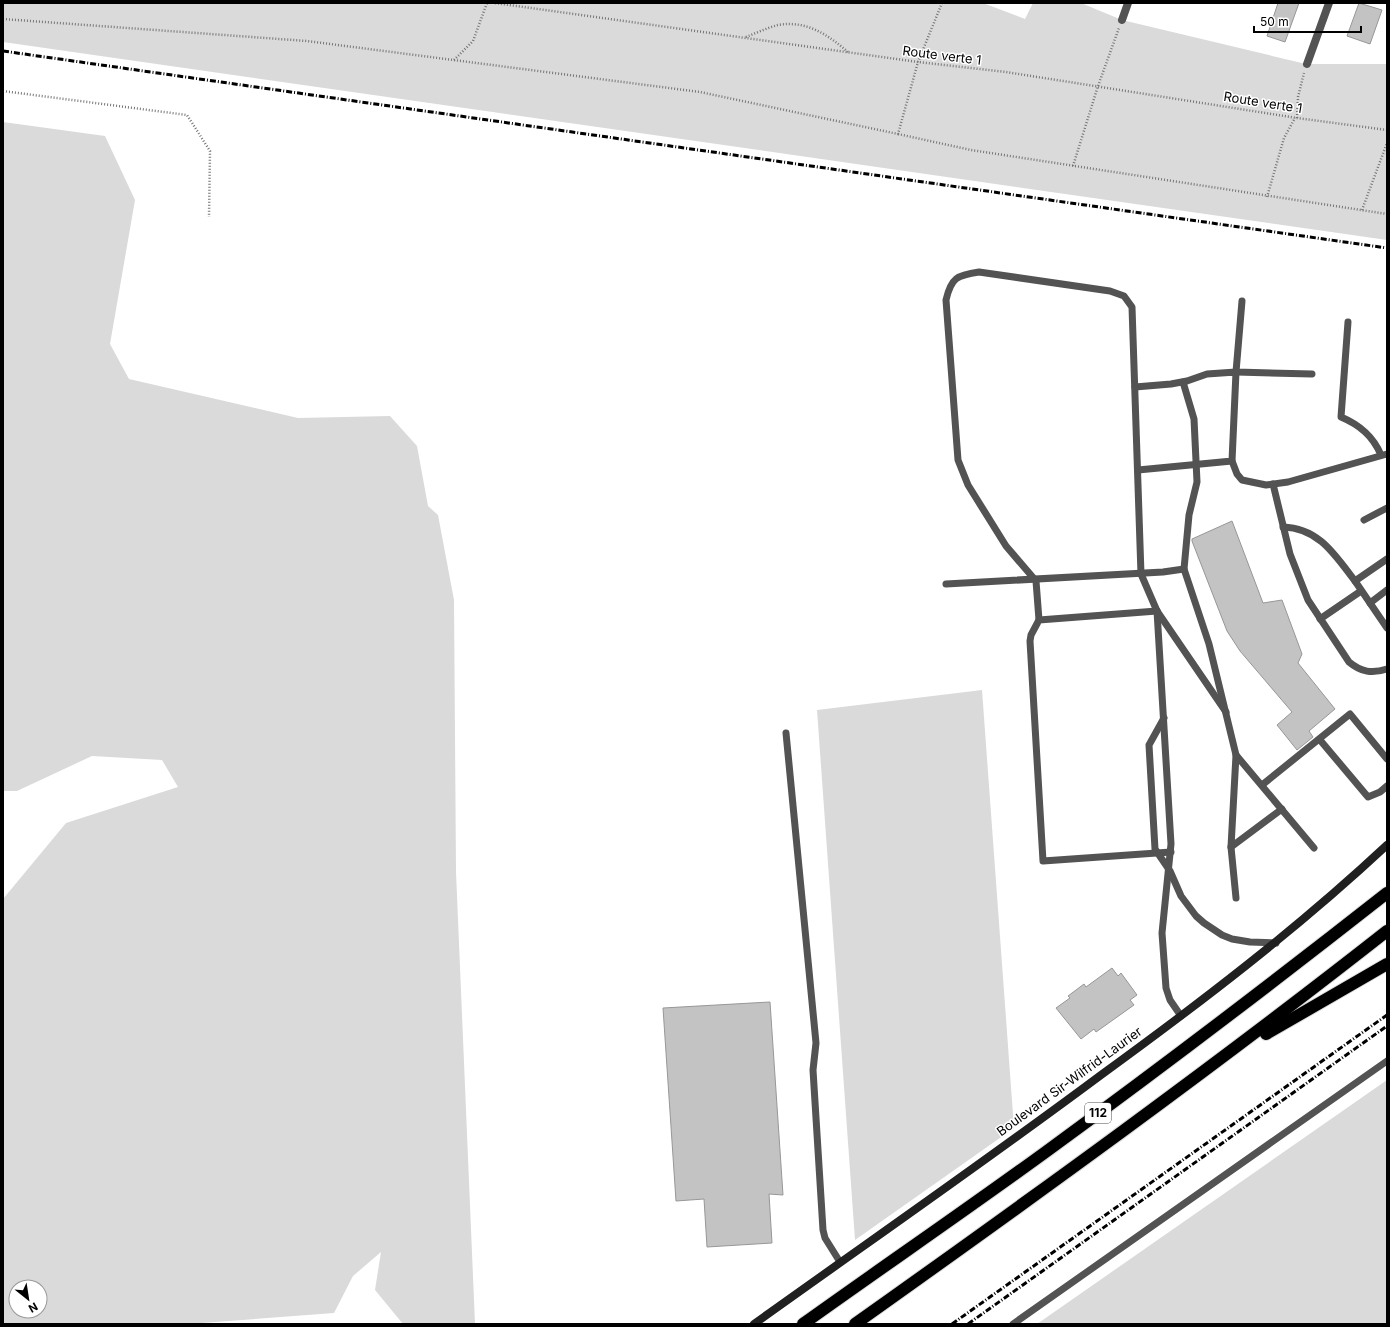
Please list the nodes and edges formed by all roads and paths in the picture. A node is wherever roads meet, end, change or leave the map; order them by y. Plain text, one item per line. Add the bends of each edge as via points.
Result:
1 (487, 3) edge
2 (495, 3) edge
3 (942, 3) edge
4 (1128, 3) edge
5 (1329, 3) edge
6 (3, 19) edge
7 (1122, 20) joint
8 (744, 38) junction
9 (849, 52) junction
10 (454, 60) junction
11 (918, 62) junction
12 (1306, 64) joint
13 (1098, 86) junction
14 (3, 91) edge
15 (1296, 118) junction
16 (1387, 130) edge
17 (898, 134) junction
18 (1387, 143) edge
19 (1072, 166) junction
20 (1267, 197) junction
21 (1362, 210) junction
22 (1387, 214) edge
23 (209, 217) dead end
24 (1242, 301) dead end
25 (1348, 322) dead end
26 (1236, 372) junction
27 (1312, 374) dead end
28 (1183, 382) junction
29 (1135, 386) junction
30 (1384, 454) edge
31 (1232, 461) junction
32 (1197, 464) junction
33 (1138, 470) junction
34 (1273, 484) junction
35 (1387, 508) edge
36 (1364, 520) dead end
37 (1283, 527) junction
38 (1387, 559) edge
39 (1184, 569) junction
40 (1141, 574) junction
41 (1036, 581) junction
42 (1355, 581) junction
43 (946, 584) dead end
44 (1387, 590) edge
45 (1361, 591) junction
46 (1370, 603) junction
47 (1157, 611) junction
48 (1320, 619) junction
49 (1040, 620) junction
50 (1387, 628) edge
51 (1387, 669) edge
52 (1226, 712) junction
53 (1164, 718) junction
54 (786, 733) dead end
55 (1320, 740) junction
56 (1236, 755) junction
57 (1387, 759) edge
58 (1262, 785) junction
59 (1386, 789) edge
60 (1282, 809) junction
61 (1387, 845) edge
62 (1231, 847) junction
63 (1314, 848) dead end
64 (1171, 852) junction
65 (1158, 854) junction
66 (1170, 871) junction
67 (1387, 893) edge
68 (1236, 898) dead end
69 (1387, 931) edge
70 (1276, 943) junction
71 (1387, 964) edge
72 (1181, 1016) junction
73 (1221, 1060) junction
74 (1387, 1061) edge
75 (840, 1262) junction
76 (754, 1324) edge
77 (803, 1324) edge
78 (855, 1324) edge
79 (1013, 1324) edge

1 - 10 path via 473,41
2 - 8 path, Route verte 1
3 - 11 path
4 - 7 street
5 - 12 street
6 - 10 path via 307,40
7 - 13 path
8 - 9 path, Route verte 1
8 - 9 path via 787,24 817,29
9 - 11 path, Route verte 1
10 - 17 path via 700,92
11 - 13 path, Route verte 1
11 - 17 path
12 - 15 path
13 - 15 path, Route verte 1
13 - 19 path
14 - 23 path via 187,115 210,151
15 - 16 path, Route verte 1
15 - 20 path via 1284,138
17 - 19 path via 971,150
18 - 21 path
19 - 20 path
20 - 21 path
21 - 22 path
24 - 26 lane
25 - 30 lane via 1341,417 1362,429
26 - 27 lane
26 - 28 lane via 1207,374
26 - 31 lane
28 - 29 lane
28 - 32 lane via 1194,418
29 - 33 lane
29 - 41 lane via 1132,307 1124,296 1075,284 979,272 964,274 949,286 946,300 947,321 958,460 968,485 1006,546
30 - 34 lane
31 - 32 lane
31 - 34 lane via 1242,480
32 - 33 lane
32 - 39 lane via 1197,482 1189,515
33 - 40 lane
34 - 37 lane
35 - 36 lane
37 - 42 lane via 1296,528 1317,538 1328,547
37 - 48 lane via 1290,554 1308,600
38 - 42 lane
39 - 40 lane
39 - 52 lane via 1209,644
40 - 41 lane
40 - 47 lane
41 - 43 lane
41 - 49 lane
42 - 45 lane
44 - 46 lane
45 - 46 lane
45 - 48 lane
46 - 50 lane
47 - 49 lane
47 - 52 lane
47 - 53 lane
48 - 51 lane via 1340,650 1356,667 1367,672
49 - 65 lane via 1030,641 1043,861
52 - 56 lane
53 - 64 lane
53 - 65 lane via 1148,745
54 - 75 lane via 816,1043 813,1070 823,1230
55 - 57 lane via 1350,714
55 - 58 lane
55 - 59 lane via 1368,796
56 - 58 lane
56 - 62 lane
58 - 60 lane
60 - 62 lane
60 - 63 lane
61 - 70 street, Boulevard Sir-Wilfrid-Laurier
62 - 68 lane
64 - 65 lane
64 - 66 lane
65 - 66 lane
66 - 70 lane via 1188,906 1213,930 1241,941
66 - 72 lane via 1162,933 1165,981 1170,1000
67 - 77 highway, 112 via 1148,1077
69 - 73 highway, 112
70 - 72 street, Boulevard Sir-Wilfrid-Laurier
71 - 73 highway
72 - 75 street, Boulevard Sir-Wilfrid-Laurier
73 - 78 highway, 112
74 - 79 lane
75 - 76 street, Boulevard Sir-Wilfrid-Laurier

